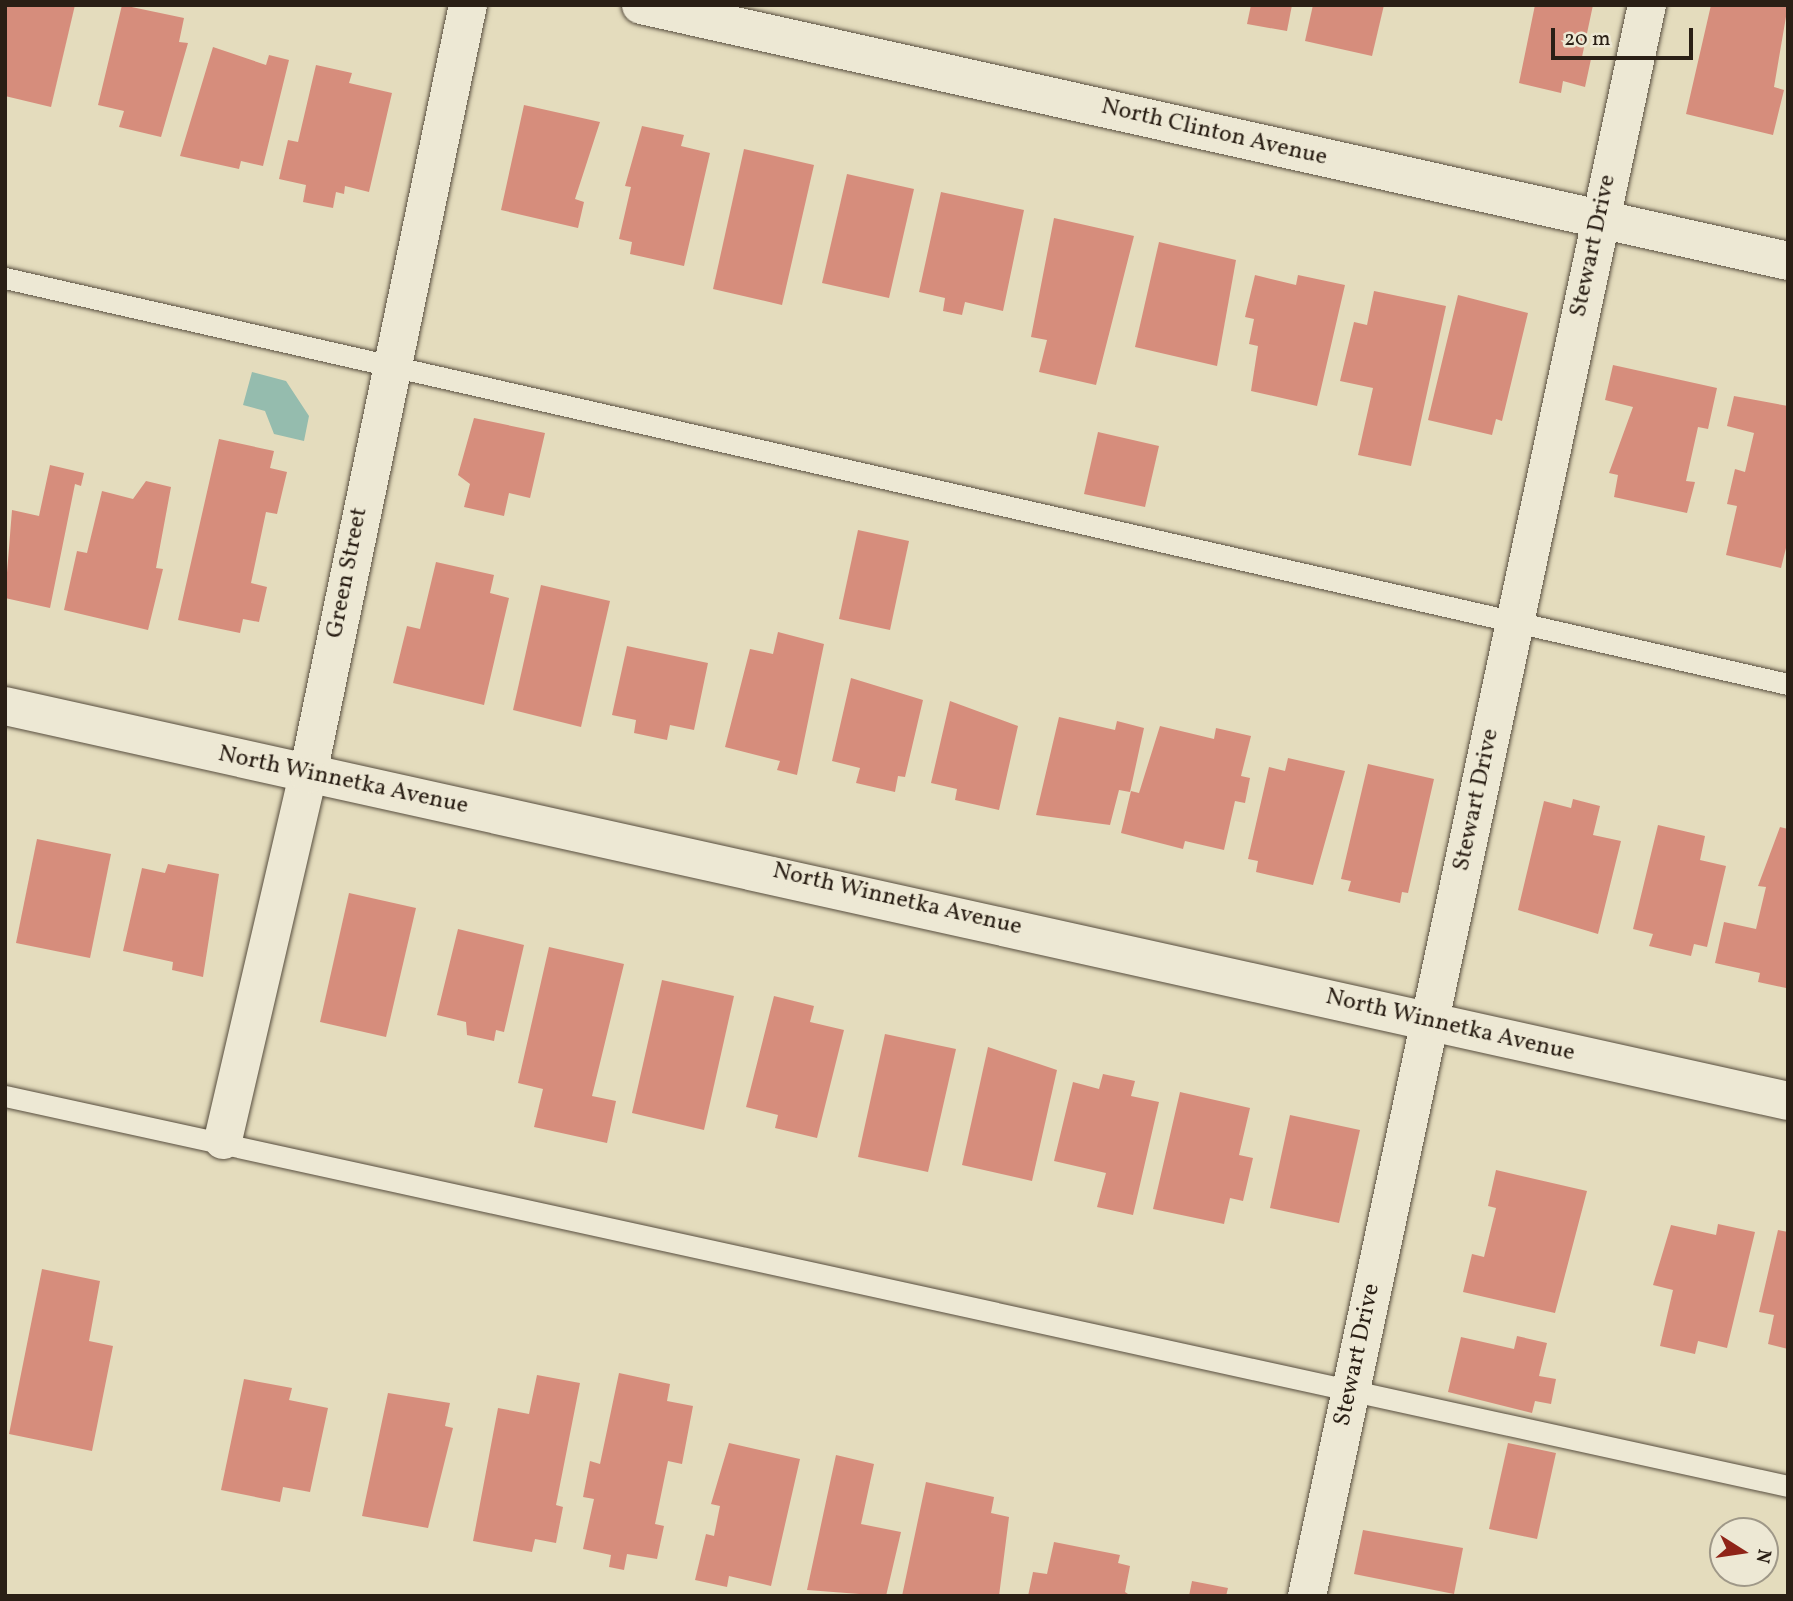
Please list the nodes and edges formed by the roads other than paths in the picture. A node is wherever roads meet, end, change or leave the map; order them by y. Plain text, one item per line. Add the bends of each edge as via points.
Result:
1 (468, 5) edge
2 (641, 5) edge
3 (1647, 5) edge
4 (1600, 220) junction
5 (1788, 261) edge
6 (5, 278) edge
7 (390, 363) junction
8 (1516, 622) junction
9 (1788, 684) edge
10 (5, 706) edge
11 (308, 774) junction
12 (1429, 1021) junction
13 (5, 1096) edge
14 (1788, 1101) edge
15 (223, 1140) junction
16 (1351, 1390) junction
17 (1788, 1486) edge
18 (1307, 1596) edge

1 - 7 street, Green Street
2 - 4 street, North Clinton Avenue
3 - 4 street, Stewart Drive
4 - 5 street, North Clinton Avenue
4 - 8 street, Stewart Drive
6 - 7 lane
7 - 8 lane
7 - 11 street, Green Street
8 - 9 lane
8 - 12 street, Stewart Drive
10 - 11 street, North Winnetka Avenue
11 - 12 street, North Winnetka Avenue
11 - 15 street, Green Street
12 - 14 street, North Winnetka Avenue
12 - 16 street, Stewart Drive
13 - 15 lane
15 - 16 lane
16 - 17 lane
16 - 18 street, Stewart Drive

